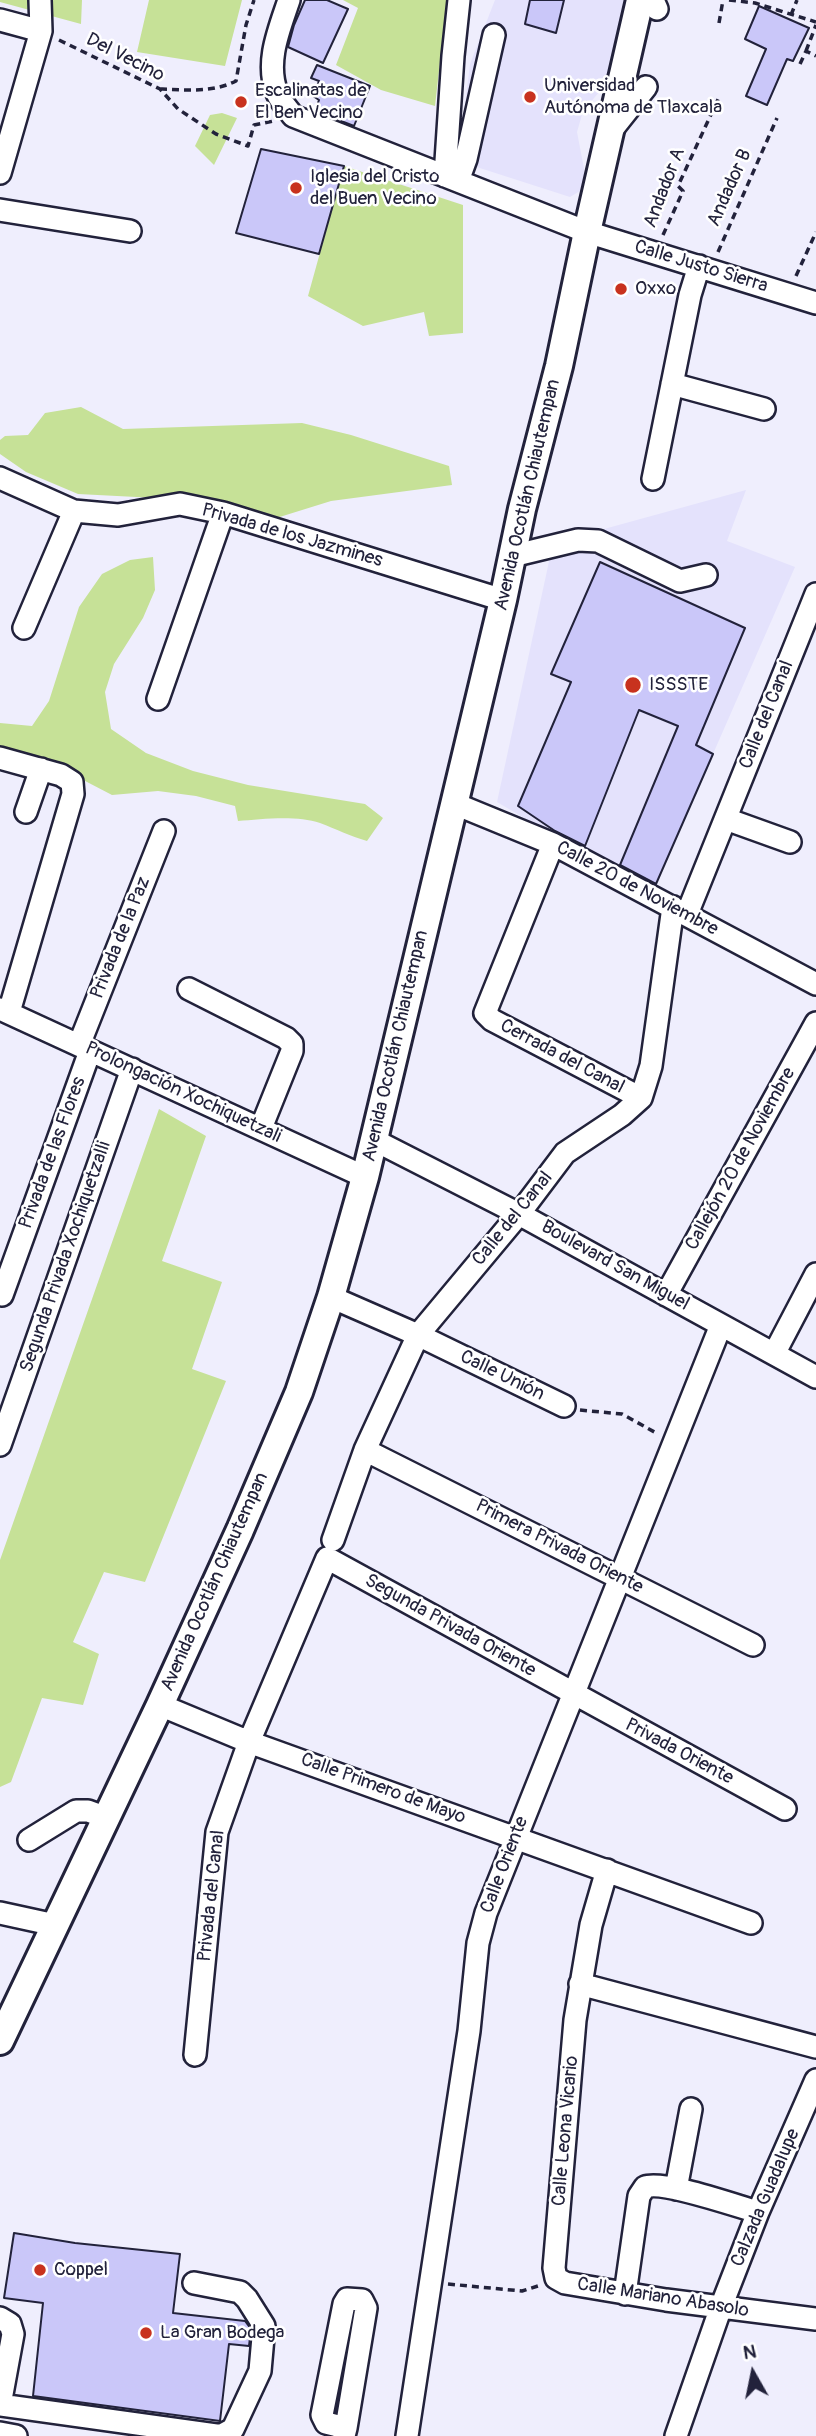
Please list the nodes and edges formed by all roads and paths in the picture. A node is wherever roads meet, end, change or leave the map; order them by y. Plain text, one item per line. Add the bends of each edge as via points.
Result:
1 (40, 0) edge
2 (254, 0) edge
3 (289, 0) edge
4 (459, 0) edge
5 (723, 0) edge
6 (729, 0) edge
7 (797, 0) edge
8 (650, 3) edge
9 (791, 15) junction
10 (0, 20) edge
11 (719, 23) dead end
12 (816, 24) edge
13 (41, 31) junction
14 (494, 35) dead end
15 (806, 51) junction
16 (816, 56) edge
17 (800, 64) dead end
18 (646, 87) dead end
19 (160, 89) junction
20 (720, 95) dead end
21 (293, 116) junction
22 (777, 118) dead end
23 (611, 131) junction
24 (0, 173) edge
25 (452, 179) junction
26 (0, 210) edge
27 (130, 231) dead end
28 (587, 232) junction
29 (816, 232) edge
30 (654, 253) junction
31 (705, 268) junction
32 (787, 294) junction
33 (816, 303) edge
34 (671, 384) junction
35 (764, 409) dead end
36 (0, 478) edge
37 (653, 479) dead end
38 (74, 511) junction
39 (223, 513) junction
40 (512, 556) junction
41 (706, 575) dead end
42 (816, 594) edge
43 (503, 600) junction
44 (24, 628) dead end
45 (158, 699) dead end
46 (0, 758) edge
47 (41, 769) junction
48 (453, 803) junction
49 (26, 812) dead end
50 (726, 818) junction
51 (164, 831) dead end
52 (789, 842) dead end
53 (553, 844) junction
54 (680, 911) junction
55 (816, 984) edge
56 (189, 989) dead end
57 (4, 1011) edge
58 (816, 1023) edge
59 (84, 1048) junction
60 (132, 1069) junction
61 (641, 1098) junction
62 (261, 1128) junction
63 (374, 1140) junction
64 (365, 1177) junction
65 (519, 1214) junction
66 (816, 1274) edge
67 (2, 1295) edge
68 (666, 1295) junction
69 (331, 1297) junction
70 (721, 1325) junction
71 (418, 1335) junction
72 (774, 1354) junction
73 (816, 1377) edge
74 (564, 1406) joint
75 (675, 1443) junction
76 (0, 1444) edge
77 (365, 1450) junction
78 (330, 1549) junction
79 (622, 1577) junction
80 (753, 1645) dead end
81 (574, 1694) junction
82 (160, 1705) junction
83 (249, 1742) junction
84 (785, 1809) dead end
85 (107, 1818) junction
86 (515, 1837) junction
87 (29, 1840) dead end
88 (607, 1870) junction
89 (0, 1913) edge
90 (751, 1923) dead end
91 (55, 1925) junction
92 (580, 1983) junction
93 (8, 2006) edge
94 (0, 2041) edge
95 (816, 2047) edge
96 (195, 2055) dead end
97 (816, 2080) edge
98 (691, 2109) dead end
99 (676, 2189) junction
100 (758, 2213) junction
101 (556, 2278) junction
102 (429, 2282) junction
103 (194, 2283) dead end
104 (625, 2294) junction
105 (721, 2307) junction
106 (0, 2318) edge
107 (816, 2319) edge
108 (4, 2358) edge
109 (0, 2405) edge
110 (345, 2432) edge
111 (0, 2433) edge
112 (16, 2436) edge
113 (407, 2436) edge
114 (676, 2436) edge

1 - 13 street
2 - 19 path via 236,80 205,90
3 - 21 street via 271,68 278,95
4 - 25 street via 453,56
5 - 11 path
6 - 9 path
7 - 9 path
8 - 23 main road, Avenida Ocotlán Chiautempan
9 - 12 path
10 - 13 street
12 - 15 path
13 - 19 path, Del Vecino
13 - 24 street
14 - 25 street via 466,159
15 - 16 path
15 - 17 path
18 - 23 street
19 - 21 path, Del Vecino via 178,109 216,134 248,146 254,125
20 - 30 path, Andador A via 678,186 683,191
21 - 25 street, Calle Justo Sierra
22 - 31 path, Andador B
23 - 28 main road, Avenida Ocotlán Chiautempan
25 - 28 street, Calle Justo Sierra
26 - 27 street
28 - 30 street, Calle Justo Sierra
28 - 40 main road, Avenida Ocotlán Chiautempan
29 - 32 path
30 - 31 street, Calle Justo Sierra
31 - 32 street, Calle Justo Sierra
31 - 34 street via 690,295
32 - 33 street, Calle Justo Sierra
34 - 35 street
34 - 37 street
36 - 38 street, Privada de los Jazmines
38 - 39 street, Privada de los Jazmines via 118,515 180,504
38 - 44 street
39 - 43 street, Privada de los Jazmines
39 - 45 street
40 - 41 street via 579,540 598,541 680,581
40 - 43 main road, Avenida Ocotlán Chiautempan
42 - 50 street, Calle del Canal
43 - 48 main road, Avenida Ocotlán Chiautempan
46 - 47 street
47 - 49 street
47 - 57 street via 72,782 73,794
48 - 53 street, Calle 20 de Noviembre
48 - 63 main road, Avenida Ocotlán Chiautempan
50 - 52 street
50 - 54 street, Calle del Canal
51 - 59 street, Privada de la Paz
53 - 54 street, Calle 20 de Noviembre
53 - 61 street, Cerrada del Canal via 485,1013
54 - 55 street, Calle 20 de Noviembre
54 - 61 street, Calle del Canal
56 - 62 street via 292,1044
57 - 59 street, Prolongación Xochiquetzali
58 - 68 street, Callejón 20 de Noviembre
59 - 60 street, Prolongación Xochiquetzali
59 - 67 street, Privada de las Flores
60 - 62 street, Prolongación Xochiquetzali
60 - 76 street, Segunda Privada Xochiquetzalli
61 - 65 street, Calle del Canal via 565,1153
62 - 64 street, Prolongación Xochiquetzali
63 - 64 main road, Avenida Ocotlán Chiautempan
63 - 65 street, Boulevard San Miguel
64 - 69 main road, Avenida Ocotlán Chiautempan
65 - 68 street, Boulevard San Miguel
65 - 71 street, Calle del Canal
66 - 72 street
68 - 70 street, Boulevard San Miguel
69 - 71 street, Calle Unión
69 - 82 main road, Avenida Ocotlán Chiautempan via 299,1392
70 - 72 street, Boulevard San Miguel
70 - 75 street, Calle Oriente
71 - 74 street, Calle Unión
71 - 77 street, Calle del Canal
72 - 73 street, Boulevard San Miguel
74 - 75 path, Calle Unión via 622,1414
75 - 79 street, Calle Oriente
77 - 78 street, Calle del Canal
77 - 79 street, Primera Privada Oriente
78 - 81 street, Segunda Privada Oriente
78 - 83 street, Calle del Canal
79 - 80 street, Primera Privada Oriente
79 - 81 street, Calle Oriente
81 - 84 street, Privada Oriente
81 - 86 street, Calle Oriente
82 - 83 street, Calle Primero de Mayo
82 - 85 main road, Avenida Ocotlán Chiautempan
83 - 86 street, Calle Primero de Mayo
83 - 96 street, Privada del Canal via 217,1832
85 - 87 street via 76,1811
85 - 91 main road, Avenida Ocotlán Chiautempan
86 - 88 street, Calle Primero de Mayo
86 - 102 street, Calle Oriente via 478,1943 469,2031
88 - 90 street, Calle Primero de Mayo
88 - 92 street, Calle Leona Vicario
89 - 91 street
91 - 93 main road, Avenida Ocotlán Chiautempan
92 - 95 street
92 - 101 street, Calle Leona Vicario
93 - 94 main road, Avenida Ocotlán Chiautempan
97 - 100 street, Calzada Guadalupe
98 - 99 street
99 - 100 street
99 - 104 street via 655,2185 645,2187 639,2196
100 - 105 street, Calzada Guadalupe
101 - 102 path, Calle Mariano Abasolo via 522,2291
101 - 104 street, Calle Mariano Abasolo
102 - 113 street, Calle Oriente
103 - 109 street via 240,2292 264,2326 260,2371 228,2433
104 - 105 street, Calle Mariano Abasolo
105 - 107 street, Calle Mariano Abasolo
105 - 114 street, Calzada Guadalupe
106 - 108 street via 12,2328
108 - 109 street
110 - 110 street via 366,2308 362,2300 353,2298 344,2304 322,2415 326,2423
111 - 112 street

